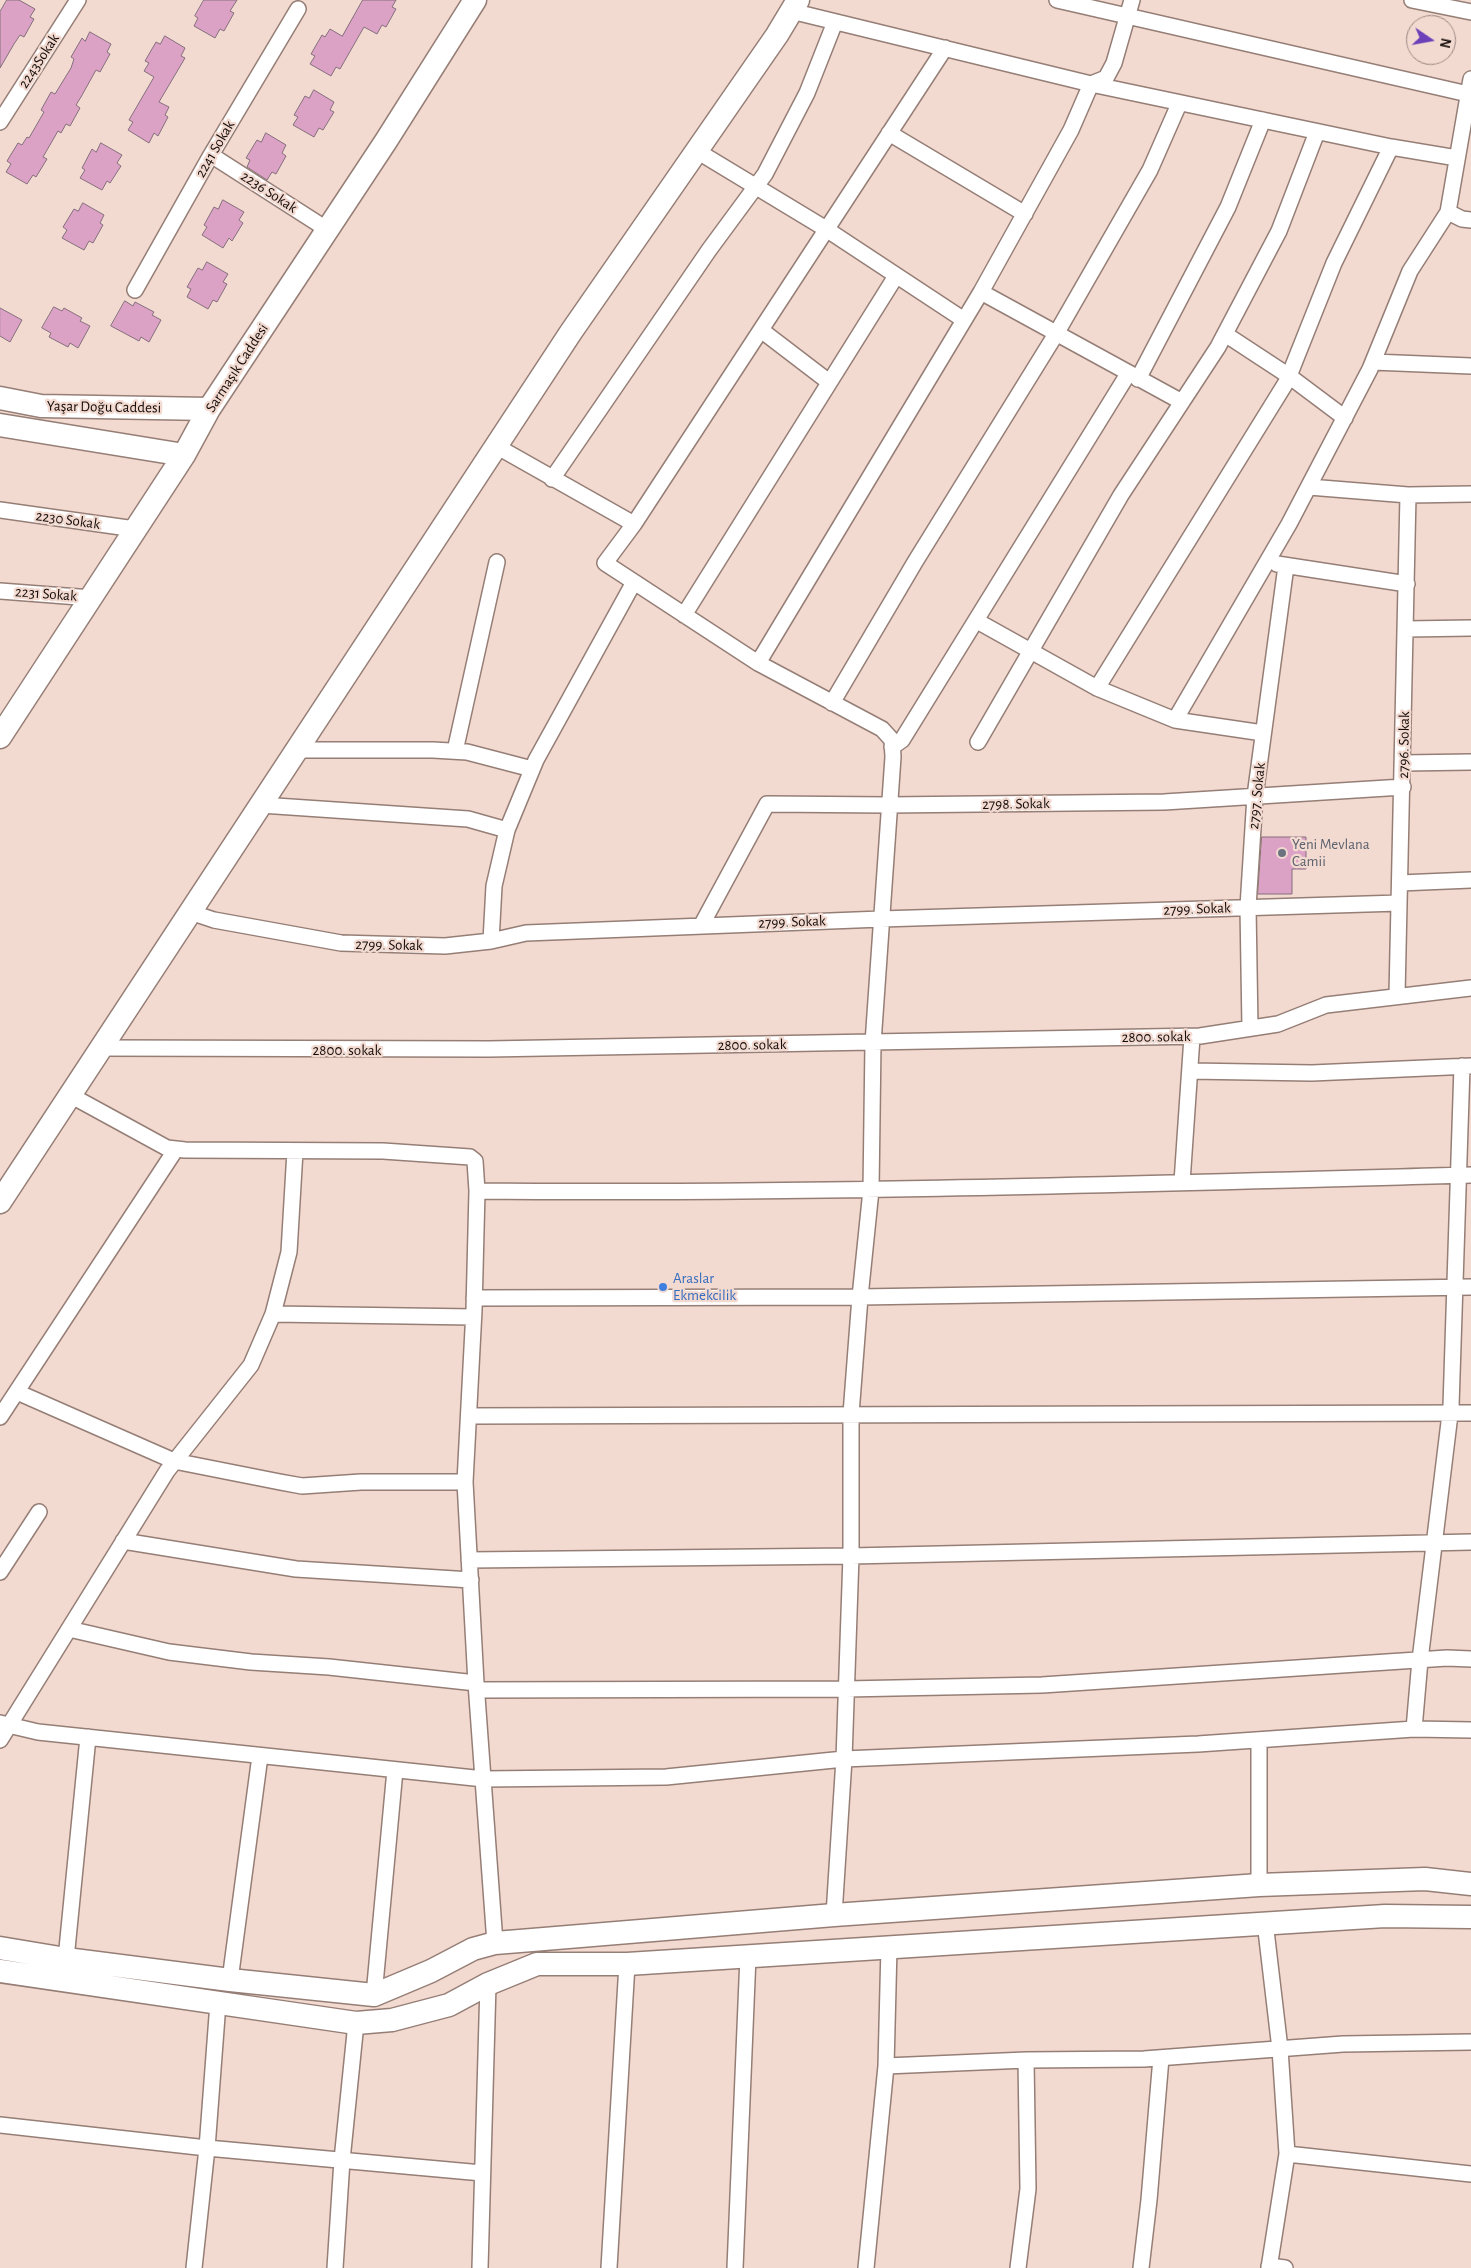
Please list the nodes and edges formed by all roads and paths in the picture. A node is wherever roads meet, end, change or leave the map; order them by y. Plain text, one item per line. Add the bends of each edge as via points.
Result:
1 (78, 0) edge
2 (475, 0) edge
3 (1057, 0) edge
4 (1132, 0) edge
5 (1412, 0) edge
6 (794, 6) edge
7 (298, 9) dead end
8 (1471, 12) edge
9 (1128, 16) junction
10 (835, 22) junction
11 (945, 48) junction
12 (1471, 79) edge
13 (1090, 84) junction
14 (1468, 94) junction
15 (1179, 104) junction
16 (1468, 110) edge
17 (1263, 120) junction
18 (0, 122) edge
19 (1317, 132) junction
20 (889, 133) junction
21 (1391, 146) junction
22 (697, 151) junction
23 (211, 155) junction
24 (1457, 158) junction
25 (755, 187) junction
26 (1448, 212) junction
27 (1025, 214) junction
28 (1471, 220) edge
29 (826, 229) junction
30 (328, 230) junction
31 (896, 276) junction
32 (135, 290) dead end
33 (981, 292) junction
34 (964, 320) junction
35 (761, 330) junction
36 (1056, 334) junction
37 (1224, 334) junction
38 (1373, 362) junction
39 (1471, 366) edge
40 (1289, 376) junction
41 (1133, 377) junction
42 (829, 382) junction
43 (0, 398) edge
44 (1182, 402) junction
45 (209, 409) junction
46 (1345, 418) junction
47 (0, 426) edge
48 (496, 446) junction
49 (184, 455) junction
50 (552, 479) junction
51 (1309, 487) junction
52 (1408, 494) junction
53 (1471, 494) edge
54 (0, 510) edge
55 (634, 524) junction
56 (135, 529) junction
57 (497, 562) dead end
58 (1266, 563) junction
59 (1286, 566) junction
60 (634, 582) junction
61 (1406, 584) junction
62 (0, 591) edge
63 (92, 598) junction
64 (684, 615) junction
65 (977, 621) junction
66 (1471, 628) edge
67 (1406, 629) junction
68 (1032, 650) junction
69 (758, 664) junction
70 (1097, 688) junction
71 (832, 703) junction
72 (1175, 720) junction
73 (1264, 733) junction
74 (0, 736) edge
75 (978, 742) dead end
76 (892, 747) junction
77 (297, 750) junction
78 (455, 751) junction
79 (1471, 762) edge
80 (1403, 763) junction
81 (532, 769) junction
82 (1403, 787) junction
83 (1255, 796) junction
84 (261, 805) junction
85 (888, 805) junction
86 (507, 830) junction
87 (1471, 880) edge
88 (1400, 883) junction
89 (1399, 903) junction
90 (1248, 907) junction
91 (190, 912) junction
92 (880, 919) junction
93 (701, 926) junction
94 (491, 941) junction
95 (1471, 988) edge
96 (1397, 995) junction
97 (1250, 1028) junction
98 (1192, 1037) junction
99 (873, 1043) junction
100 (101, 1048) junction
101 (1466, 1066) edge
102 (1190, 1071) junction
103 (70, 1095) junction
104 (176, 1150) junction
105 (295, 1151) junction
106 (1465, 1175) edge
107 (1182, 1182) junction
108 (872, 1190) junction
109 (477, 1191) junction
110 (0, 1202) edge
111 (1463, 1287) edge
112 (860, 1297) junction
113 (474, 1298) junction
114 (273, 1314) junction
115 (473, 1317) junction
116 (17, 1392) junction
117 (1471, 1413) edge
118 (851, 1414) junction
119 (1450, 1414) junction
120 (469, 1416) junction
121 (0, 1417) edge
122 (174, 1461) junction
123 (465, 1482) junction
124 (39, 1512) dead end
125 (123, 1541) junction
126 (1436, 1542) junction
127 (1471, 1542) edge
128 (851, 1556) junction
129 (470, 1560) junction
130 (0, 1572) edge
131 (471, 1580) junction
132 (69, 1629) junction
133 (1471, 1659) edge
134 (1420, 1660) junction
135 (476, 1687) junction
136 (846, 1688) junction
137 (5, 1725) edge
138 (1414, 1729) junction
139 (1471, 1730) edge
140 (88, 1738) junction
141 (0, 1740) edge
142 (1259, 1740) junction
143 (260, 1756) junction
144 (844, 1759) junction
145 (395, 1770) junction
146 (484, 1779) junction
147 (1471, 1884) edge
148 (1259, 1885) junction
149 (834, 1915) junction
150 (1471, 1917) edge
151 (1265, 1922) junction
152 (495, 1943) junction
153 (890, 1947) junction
154 (0, 1948) edge
155 (748, 1956) junction
156 (66, 1959) junction
157 (627, 1964) junction
158 (0, 1971) edge
159 (230, 1980) junction
160 (488, 1984) junction
161 (374, 1994) junction
162 (218, 2003) junction
163 (356, 2023) junction
164 (1471, 2042) edge
165 (1280, 2049) junction
166 (1161, 2058) junction
167 (1026, 2060) junction
168 (886, 2066) junction
169 (0, 2125) edge
170 (207, 2148) junction
171 (1287, 2154) junction
172 (342, 2160) junction
173 (482, 2173) junction
174 (1471, 2174) edge
175 (1269, 2267) edge
176 (194, 2268) edge
177 (335, 2268) edge
178 (480, 2268) edge
179 (609, 2268) edge
180 (735, 2268) edge
181 (866, 2268) edge
182 (1018, 2268) edge
183 (1141, 2268) edge
184 (1285, 2268) edge

1 - 18 street, 2243Sokak
2 - 30 main road, Sarmaşık Caddesi
3 - 9 street
4 - 9 street
5 - 8 street
6 - 10 street
6 - 22 main road
7 - 23 street, 2241 Sokak
9 - 13 street via 1114,63 1106,78
9 - 14 street
10 - 11 street
10 - 25 street via 807,93
11 - 13 street
11 - 20 street
12 - 14 street
13 - 15 street
13 - 27 street via 1071,130
14 - 16 street
15 - 17 street
15 - 36 street via 1150,170
16 - 24 street
17 - 19 street
17 - 41 street via 1228,207
19 - 21 street
19 - 37 street via 1279,231
20 - 27 street
20 - 29 street
21 - 24 street
21 - 40 street via 1334,263
22 - 25 street
22 - 48 main road
23 - 30 street, 2236 Sokak
23 - 32 street, 2241 Sokak
24 - 26 street
25 - 29 street
25 - 50 street
26 - 28 street
26 - 38 street via 1410,271
27 - 33 street
29 - 31 street
29 - 35 street
30 - 45 main road, Sarmaşık Caddesi
31 - 34 street
31 - 42 street
33 - 34 street
33 - 36 street
34 - 69 street
35 - 42 street
35 - 55 street
36 - 41 street
36 - 71 street
37 - 40 street
37 - 44 street
38 - 39 street
38 - 46 street
40 - 46 street
40 - 70 street
41 - 44 street
41 - 65 street
42 - 64 street
43 - 45 main road, Yaşar Doğu Caddesi via 41,406
44 - 68 street via 1121,495
45 - 49 main road, Sarmaşık Caddesi
46 - 51 street
47 - 49 main road, Yaşar Doğu Caddesi
48 - 50 street
48 - 77 main road
49 - 56 main road, Sarmaşık Caddesi
50 - 55 street
51 - 52 street
51 - 58 street
52 - 53 street
52 - 61 street, 2796. Sokak
54 - 56 street, 2230 Sokak
55 - 60 street via 606,563
56 - 63 main road, Sarmaşık Caddesi
57 - 78 street
58 - 59 street
58 - 72 street
59 - 61 street
59 - 73 street, 2797. Sokak
60 - 64 street
60 - 81 street
61 - 67 street, 2796. Sokak
62 - 63 street, 2231 Sokak
63 - 74 main road, Sarmaşık Caddesi
64 - 69 street
65 - 68 street
65 - 76 street via 902,740
66 - 67 street
67 - 80 street, 2796. Sokak
68 - 70 street
68 - 75 street
69 - 71 street
70 - 72 street
71 - 76 street via 882,729 892,740
72 - 73 street
73 - 83 street, 2797. Sokak
76 - 85 street
77 - 78 street
77 - 84 main road
78 - 81 street
79 - 80 street
80 - 82 street, 2796. Sokak
81 - 86 street
82 - 83 street, 2798. Sokak
82 - 88 street, 2796. Sokak
83 - 85 street, 2798. Sokak via 1164,802
83 - 90 street, 2797. Sokak
84 - 86 street via 468,819
84 - 91 main road
85 - 92 street
85 - 93 street, 2798. Sokak via 767,804
86 - 94 street via 494,886
87 - 88 street
88 - 89 street, 2796. Sokak
89 - 90 street, 2799. Sokak
89 - 96 street, 2796. Sokak
90 - 92 street, 2799. Sokak
90 - 97 street, 2797. Sokak
91 - 94 street, 2799. Sokak via 214,920 341,944 445,946
91 - 100 main road
92 - 93 street, 2799. Sokak
92 - 99 street
93 - 94 street, 2799. Sokak via 526,933
95 - 96 street, 2800. sokak
96 - 97 street, 2800. sokak via 1326,1005 1278,1024
97 - 98 street, 2800. sokak
98 - 99 street, 2800. sokak
98 - 102 street
99 - 100 street, 2800. sokak via 367,1050
99 - 108 street
100 - 103 main road
101 - 102 street via 1312,1073
101 - 106 street
102 - 107 street
103 - 104 street
103 - 110 main road
104 - 105 street
104 - 116 street
105 - 109 street via 383,1151 470,1157 475,1161
105 - 114 street via 289,1252
106 - 107 street
106 - 111 street
107 - 108 street
108 - 109 street
108 - 112 street
109 - 113 street
111 - 112 street
111 - 119 street
112 - 113 street
112 - 118 street
113 - 115 street
114 - 115 street
114 - 122 street via 251,1365
115 - 120 street
116 - 121 street
116 - 122 street
117 - 119 street
118 - 119 street
118 - 120 street
118 - 128 street
119 - 126 street
120 - 123 street
122 - 123 street via 302,1486 361,1482
122 - 125 street
123 - 129 street
124 - 130 street
125 - 131 street via 296,1569
125 - 132 street
126 - 127 street
126 - 128 street
126 - 134 street
128 - 129 street
128 - 136 street
129 - 131 street
131 - 135 street
132 - 135 street via 168,1652 330,1667
132 - 137 street
133 - 134 street
134 - 136 street via 1042,1684
134 - 138 street
135 - 136 street
135 - 146 street
136 - 144 street
137 - 140 street
137 - 141 street
138 - 139 street
138 - 142 street
140 - 143 street
140 - 156 street
142 - 144 street
142 - 148 street
143 - 145 street
143 - 159 street
144 - 146 street via 666,1777
144 - 149 street
145 - 146 street
145 - 161 street
146 - 152 street
147 - 148 main road via 1426,1879
148 - 149 main road
149 - 152 main road
150 - 151 main road via 1385,1916
151 - 153 main road
151 - 165 street
152 - 161 main road
153 - 155 main road
153 - 168 street
154 - 156 main road
155 - 157 main road
155 - 180 street
156 - 159 main road
157 - 160 main road via 537,1964
157 - 179 street
158 - 162 main road
159 - 161 main road
160 - 163 main road via 449,2005 392,2020
160 - 173 street
162 - 163 main road
162 - 170 street
163 - 172 street
164 - 165 street via 1343,2044
165 - 166 street
165 - 171 street
166 - 167 street
166 - 183 street
167 - 168 street
167 - 182 street via 1028,2189
168 - 181 street
169 - 170 street
170 - 172 street
170 - 176 street
171 - 174 street
171 - 175 street
172 - 173 street
172 - 177 street
173 - 178 street
175 - 184 street

